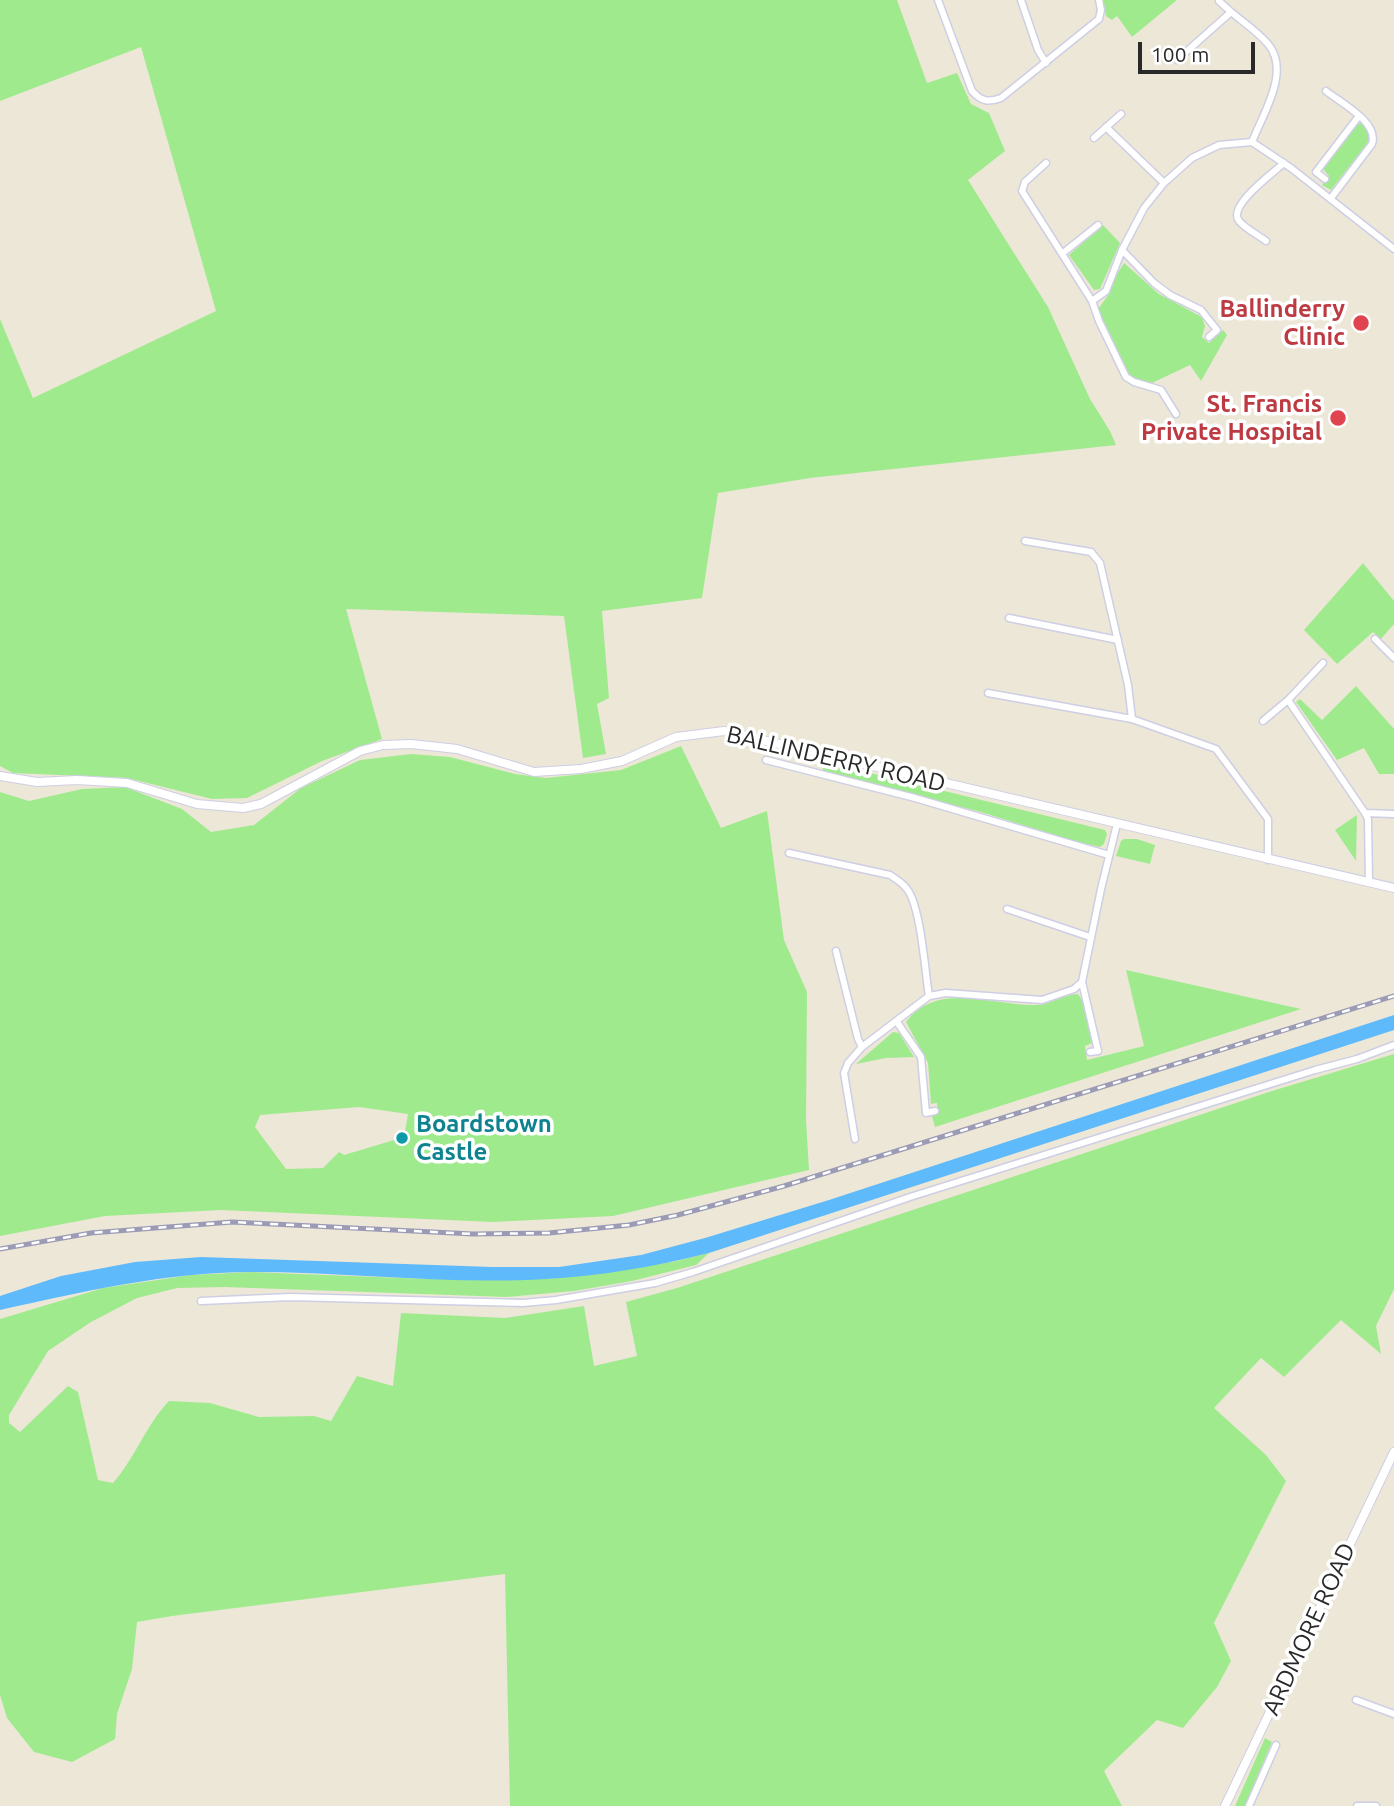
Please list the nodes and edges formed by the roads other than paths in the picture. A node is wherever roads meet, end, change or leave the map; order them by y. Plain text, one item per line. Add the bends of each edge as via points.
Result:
1 (938, 0) edge
2 (1021, 0) edge
3 (1099, 0) edge
4 (1219, 1) edge
5 (1231, 12) junction
6 (1177, 60) dead end
7 (1046, 63) junction
8 (1326, 91) dead end
9 (1121, 114) dead end
10 (1359, 116) junction
11 (1106, 127) junction
12 (1094, 138) dead end
13 (1252, 142) junction
14 (1046, 163) dead end
15 (1284, 163) junction
16 (1325, 179) dead end
17 (1164, 183) junction
18 (1331, 198) junction
19 (1098, 225) dead end
20 (1266, 241) dead end
21 (1394, 249) edge
22 (1122, 250) junction
23 (1063, 253) junction
24 (1093, 301) junction
25 (1209, 337) dead end
26 (1176, 410) dead end
27 (1025, 541) dead end
28 (1009, 618) dead end
29 (1375, 639) dead end
30 (1118, 640) junction
31 (1394, 658) edge
32 (1323, 663) dead end
33 (988, 693) dead end
34 (1288, 700) junction
35 (1132, 719) junction
36 (1263, 721) dead end
37 (766, 760) dead end
38 (0, 776) edge
39 (1365, 813) junction
40 (1394, 814) edge
41 (1117, 824) junction
42 (789, 853) dead end
43 (1109, 855) junction
44 (1268, 860) junction
45 (1369, 882) junction
46 (1394, 888) edge
47 (1007, 909) dead end
48 (1090, 937) junction
49 (836, 951) dead end
50 (1082, 982) junction
51 (929, 996) junction
52 (897, 1022) junction
53 (1394, 1045) edge
54 (862, 1047) junction
55 (1090, 1052) dead end
56 (935, 1111) dead end
57 (855, 1139) dead end
58 (201, 1301) dead end
59 (1394, 1452) edge
60 (1356, 1700) dead end
61 (1394, 1714) edge
62 (1276, 1745) dead end
63 (1225, 1806) edge
64 (1249, 1806) edge
65 (1357, 1806) edge
66 (1376, 1806) edge

1 - 7 street via 979,99 991,102 1001,98
2 - 7 street
3 - 7 street via 1099,19
4 - 5 street
5 - 6 street
5 - 13 street via 1269,45 1278,61 1277,79
8 - 10 street
9 - 11 street
10 - 16 street via 1316,172
10 - 18 street via 1373,130 1372,144
11 - 12 street
11 - 17 street
13 - 15 street
13 - 17 street via 1219,145 1192,158
14 - 23 street via 1025,182 1022,191
15 - 18 street
15 - 20 street via 1242,200 1236,214
17 - 22 street via 1144,208
18 - 21 street
19 - 23 street
22 - 24 street via 1106,291
22 - 25 street via 1154,283 1201,310 1217,330
23 - 24 street
24 - 26 street via 1126,377 1161,390
27 - 30 street via 1091,552 1100,563
28 - 30 street
29 - 31 street
30 - 35 street
32 - 34 street
33 - 35 street
34 - 36 street
34 - 39 street
35 - 44 street via 1216,749 1268,819
37 - 43 street via 915,797
38 - 41 street, BALLINDERRY ROAD via 37,782 127,783 197,804 243,808 261,804 360,751 383,745 457,749 534,772 622,761 676,737 724,731
39 - 40 street
39 - 45 street
41 - 43 street
41 - 44 street, BALLINDERRY ROAD
42 - 51 street via 890,875 901,882 909,891 916,915
43 - 48 street
44 - 45 street, BALLINDERRY ROAD
45 - 46 street, BALLINDERRY ROAD
47 - 48 street
48 - 50 street
49 - 54 street
50 - 51 street via 1042,1000 946,993
50 - 55 street via 1098,1051
51 - 52 street
52 - 54 street
52 - 56 street via 921,1058 926,1113
53 - 58 street via 910,1197 655,1283 523,1303 290,1297
54 - 57 street via 844,1073
59 - 63 street, ARDMORE ROAD
60 - 61 street
62 - 64 street
65 - 66 street

